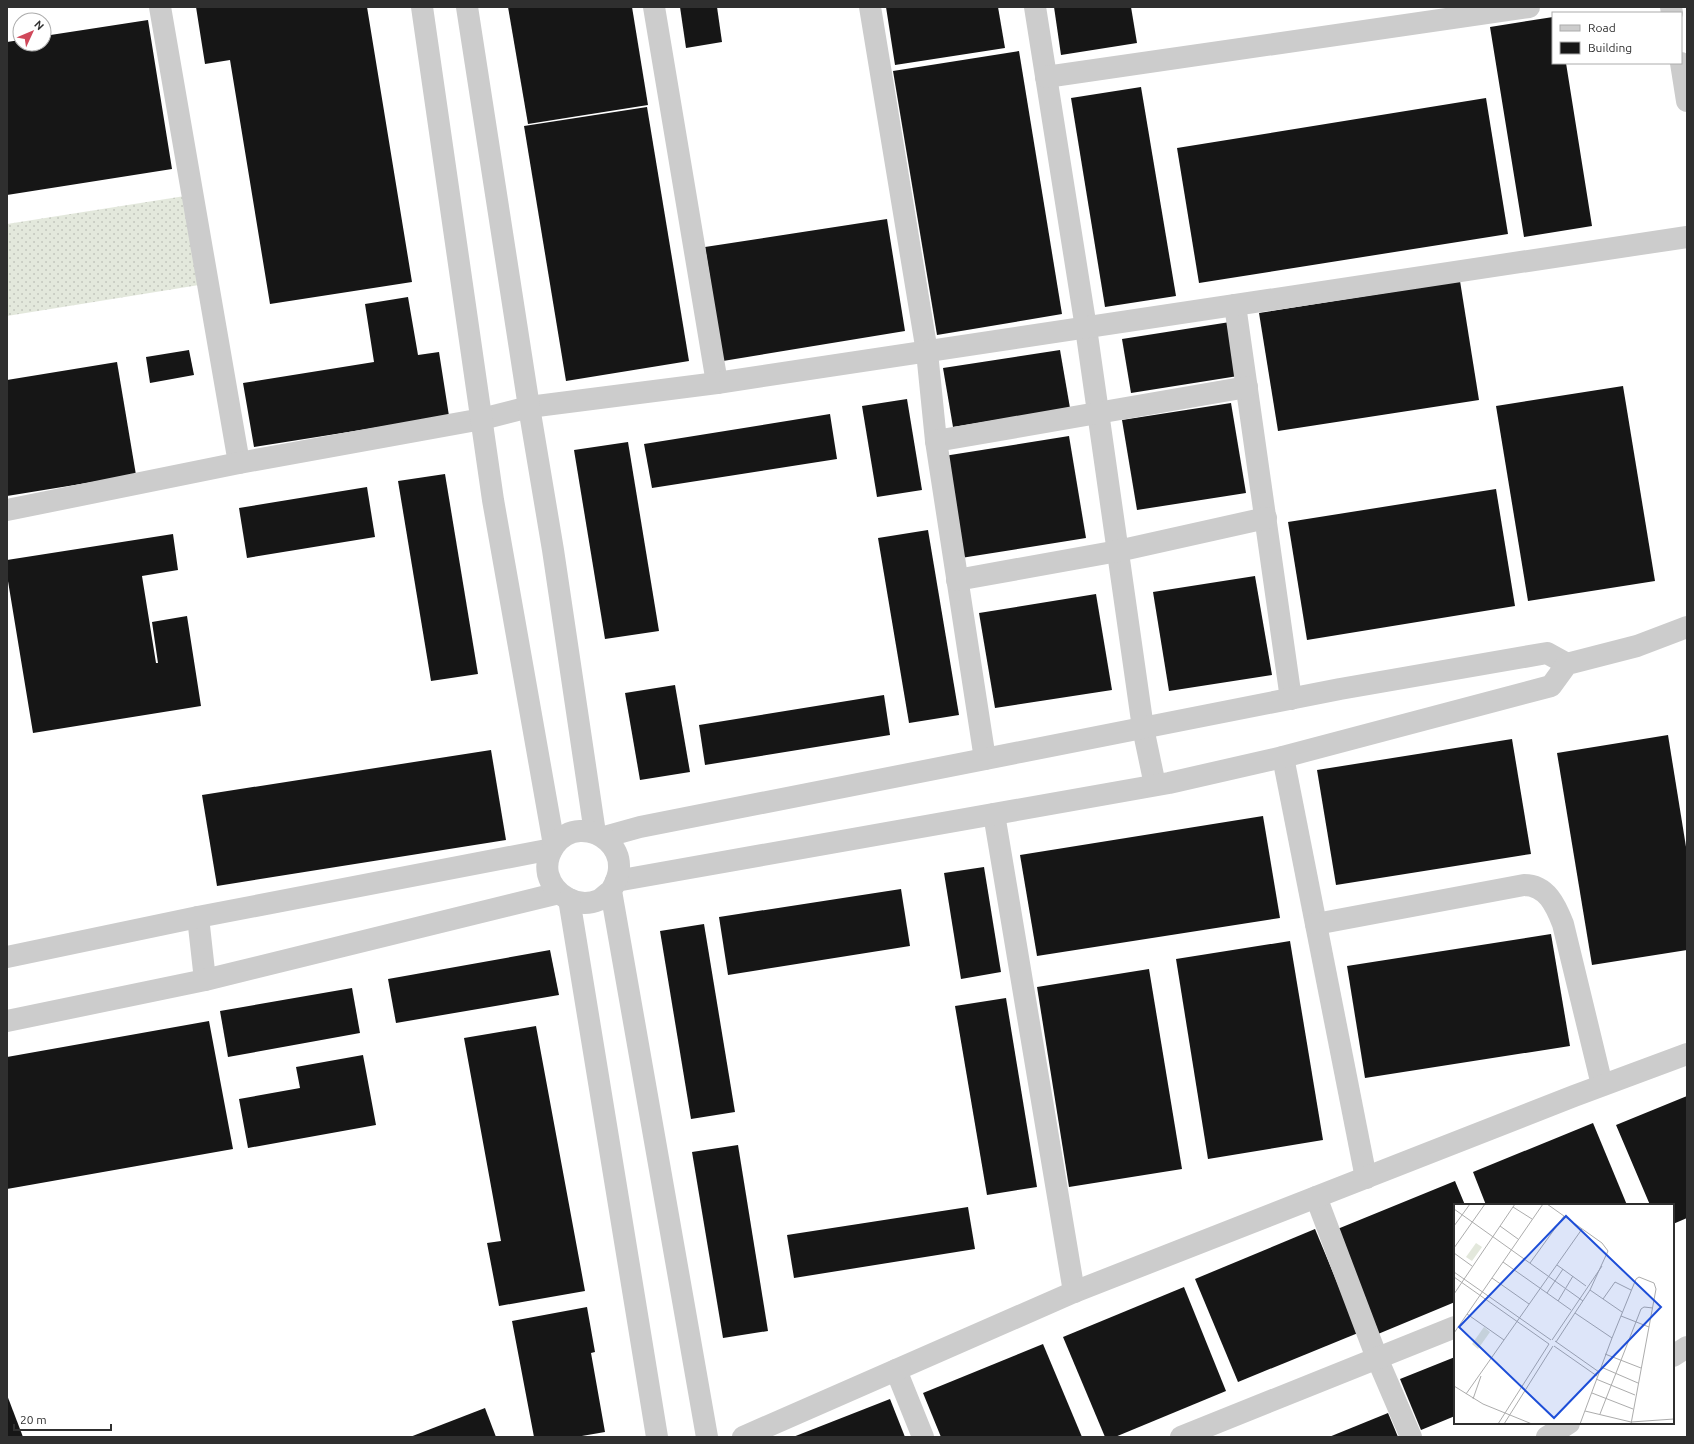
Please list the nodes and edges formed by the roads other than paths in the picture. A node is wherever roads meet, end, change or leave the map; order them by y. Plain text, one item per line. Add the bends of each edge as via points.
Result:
1 (160, 7) edge
2 (422, 7) edge
3 (467, 7) edge
4 (654, 7) edge
5 (870, 7) edge
6 (1035, 7) edge
7 (1529, 7) edge
8 (1681, 64) edge
9 (1046, 76) junction
10 (1687, 101) edge
11 (1687, 237) edge
12 (1235, 305) junction
13 (1086, 328) junction
14 (927, 352) junction
15 (717, 383) junction
16 (1247, 387) junction
17 (529, 407) junction
18 (1099, 414) junction
19 (482, 419) junction
20 (936, 441) junction
21 (239, 463) junction
22 (7, 510) edge
23 (1266, 518) junction
24 (1118, 551) junction
25 (957, 580) junction
26 (1687, 627) edge
27 (1567, 664) junction
28 (1291, 699) junction
29 (1143, 728) junction
30 (1283, 757) junction
31 (985, 759) junction
32 (1155, 785) junction
33 (994, 814) junction
34 (599, 835) junction
35 (553, 847) junction
36 (614, 886) junction
37 (564, 896) junction
38 (198, 917) junction
39 (1316, 924) junction
40 (7, 957) edge
41 (205, 980) junction
42 (8, 1014) edge
43 (1687, 1054) edge
44 (1602, 1086) junction
45 (1366, 1178) junction
46 (1316, 1197) junction
47 (1074, 1292) junction
48 (1454, 1327) edge
49 (1687, 1348) edge
50 (1674, 1355) edge
51 (1377, 1358) junction
52 (896, 1370) junction
53 (1567, 1424) edge
54 (755, 1434) edge
55 (657, 1437) edge
56 (707, 1437) edge
57 (923, 1437) edge
58 (1180, 1437) edge
59 (1411, 1437) edge
60 (1547, 1437) edge

1 - 21 street
2 - 19 street
3 - 17 street
4 - 15 street
5 - 14 street
6 - 9 street
7 - 9 street
8 - 10 street
9 - 13 street
11 - 12 street
12 - 13 street
12 - 16 street
13 - 14 street
13 - 18 street
14 - 15 street
14 - 20 street
15 - 17 street
16 - 18 street
16 - 23 street
17 - 19 street
17 - 34 street
18 - 20 street
18 - 24 street
19 - 21 street
19 - 35 street
20 - 25 street
21 - 22 street
23 - 24 street
23 - 28 street
24 - 25 street
24 - 29 street
25 - 31 street
26 - 27 street via 1637,646
27 - 28 street via 1547,653
27 - 30 street via 1551,686
28 - 29 street
29 - 31 street
29 - 32 street
30 - 32 street
30 - 39 street
31 - 34 street
32 - 33 street
33 - 36 street
33 - 47 street
34 - 35 street via 580,831 565,835
34 - 36 street via 613,846 618,857 620,869
35 - 37 street via 548,861 548,873 551,884
35 - 38 street
36 - 37 street via 599,900 584,903
36 - 56 street
37 - 41 street
37 - 55 street
38 - 40 street
38 - 41 street
39 - 44 street via 1524,885 1540,889 1556,906 1563,924
39 - 45 street
41 - 42 street
43 - 44 street
44 - 45 street
45 - 46 street
46 - 47 street
46 - 51 street
47 - 52 street
48 - 51 street
49 - 50 street
51 - 58 street
51 - 59 street
52 - 54 street
52 - 57 street
53 - 60 street

